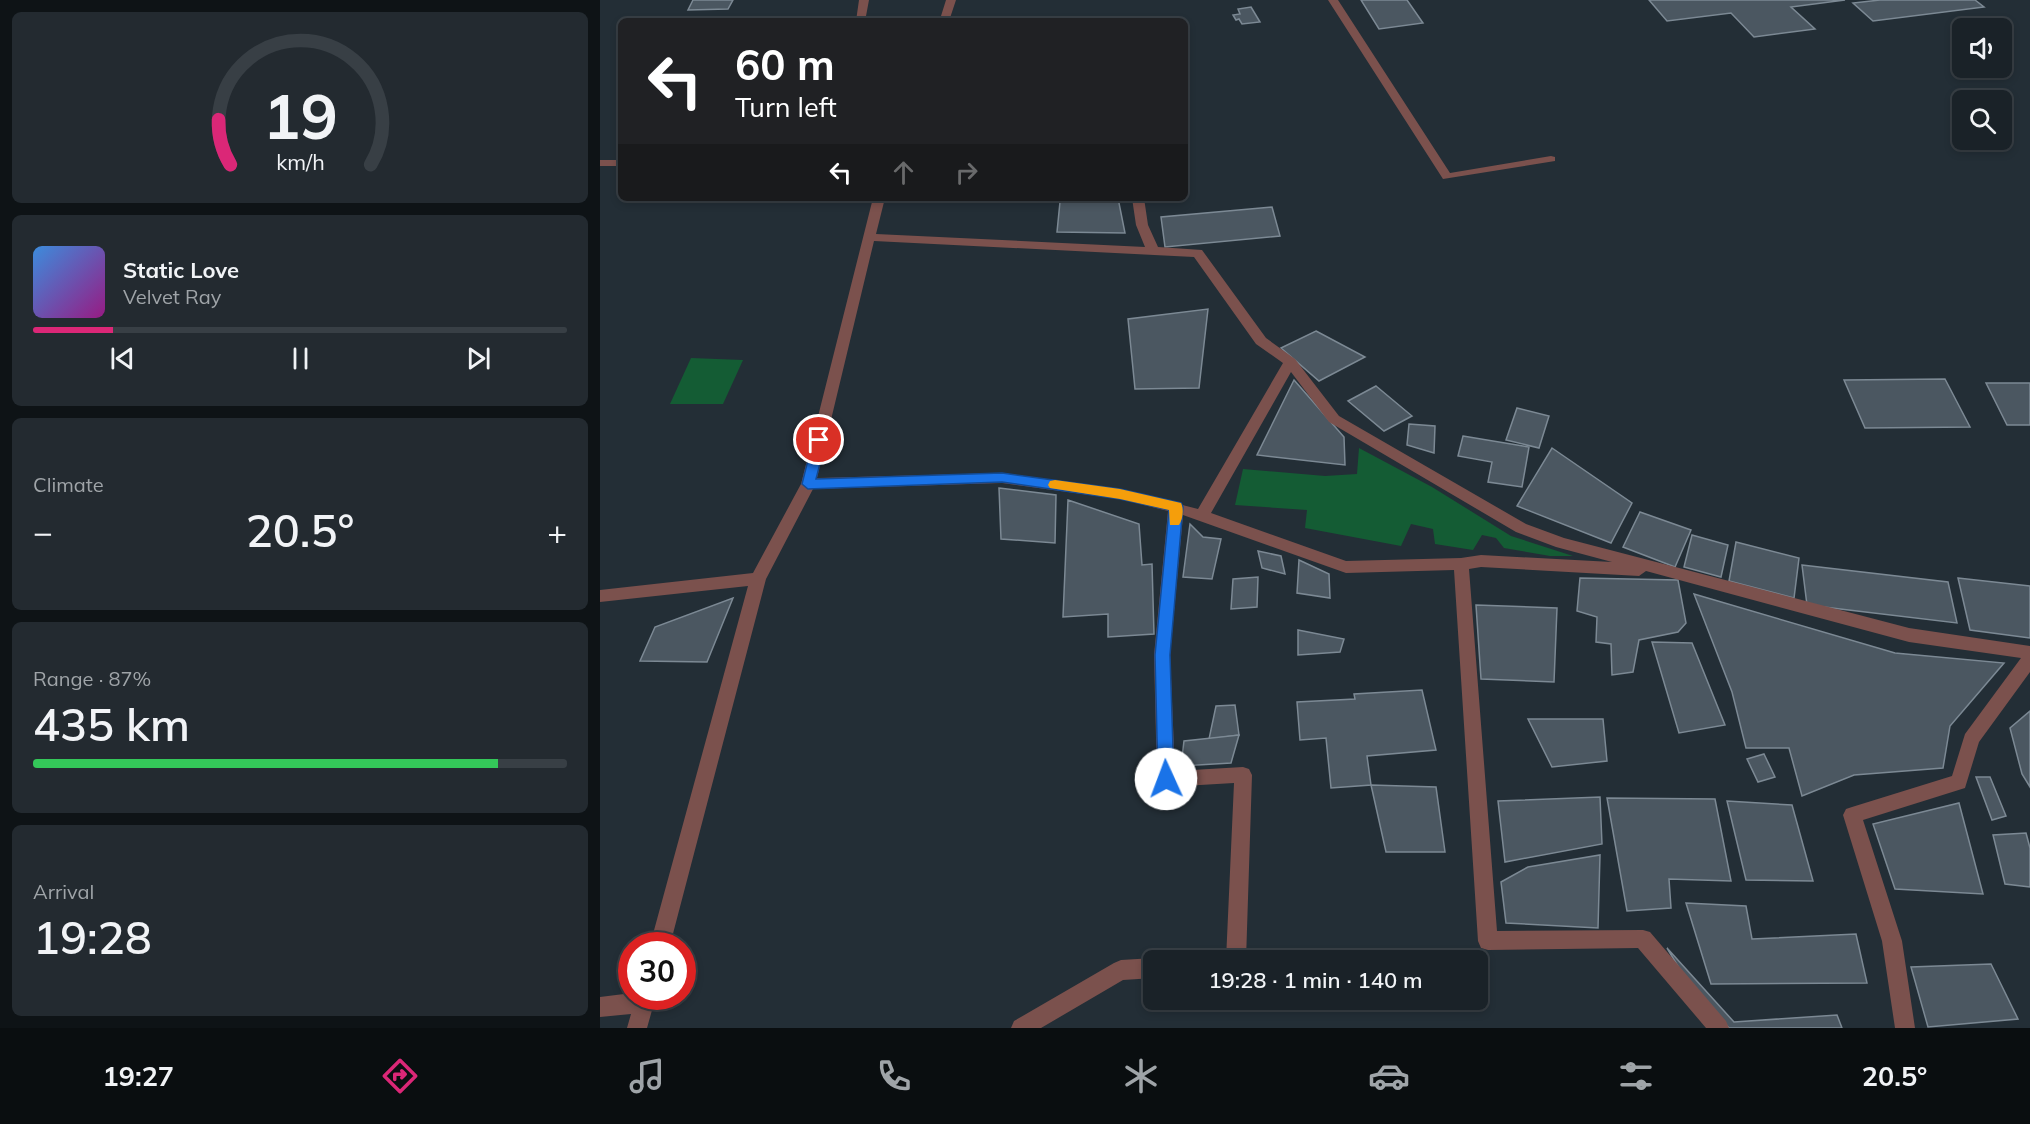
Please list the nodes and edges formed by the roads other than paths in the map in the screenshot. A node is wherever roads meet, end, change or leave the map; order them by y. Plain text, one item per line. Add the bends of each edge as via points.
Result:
1 (864, 0) edge
2 (951, 0) edge
3 (1333, 0) edge
4 (860, 18) edge
5 (946, 18) edge
6 (1551, 159) dead end
7 (600, 163) edge
8 (618, 163) edge
9 (878, 201) edge
10 (1138, 201) edge
11 (868, 237) junction
12 (1153, 251) junction
13 (1290, 362) junction
14 (808, 484) junction
15 (1176, 507) junction
16 (1202, 516) junction
17 (1461, 564) junction
18 (1684, 576) junction
19 (758, 579) junction
20 (600, 596) edge
21 (2030, 653) edge
22 (2030, 659) edge
23 (663, 932) edge
24 (1236, 950) edge
25 (1143, 969) edge
26 (618, 1004) edge
27 (600, 1007) edge
28 (643, 1010) edge
29 (637, 1028) edge
30 (1021, 1028) edge
31 (1719, 1028) edge
32 (1905, 1028) edge

1 - 4 street
2 - 5 street
3 - 6 street via 1447,177
7 - 8 street
9 - 11 street
10 - 12 street via 1142,225
11 - 12 street
11 - 14 street
12 - 13 street via 1198,253 1261,341
13 - 16 street
13 - 18 street via 1334,419 1521,528 1561,543
14 - 15 street via 1002,477 1120,494
14 - 19 street
15 - 16 street
15 - 24 street via 1162,655 1166,779 1243,775
16 - 17 street via 1346,567
17 - 18 street via 1492,561
17 - 31 street via 1488,941 1643,939
18 - 21 street via 1909,635
19 - 20 street
19 - 23 street
22 - 32 street via 1971,739 1959,782 1852,815 1892,941
25 - 30 street via 1121,970
26 - 27 street
28 - 29 street

